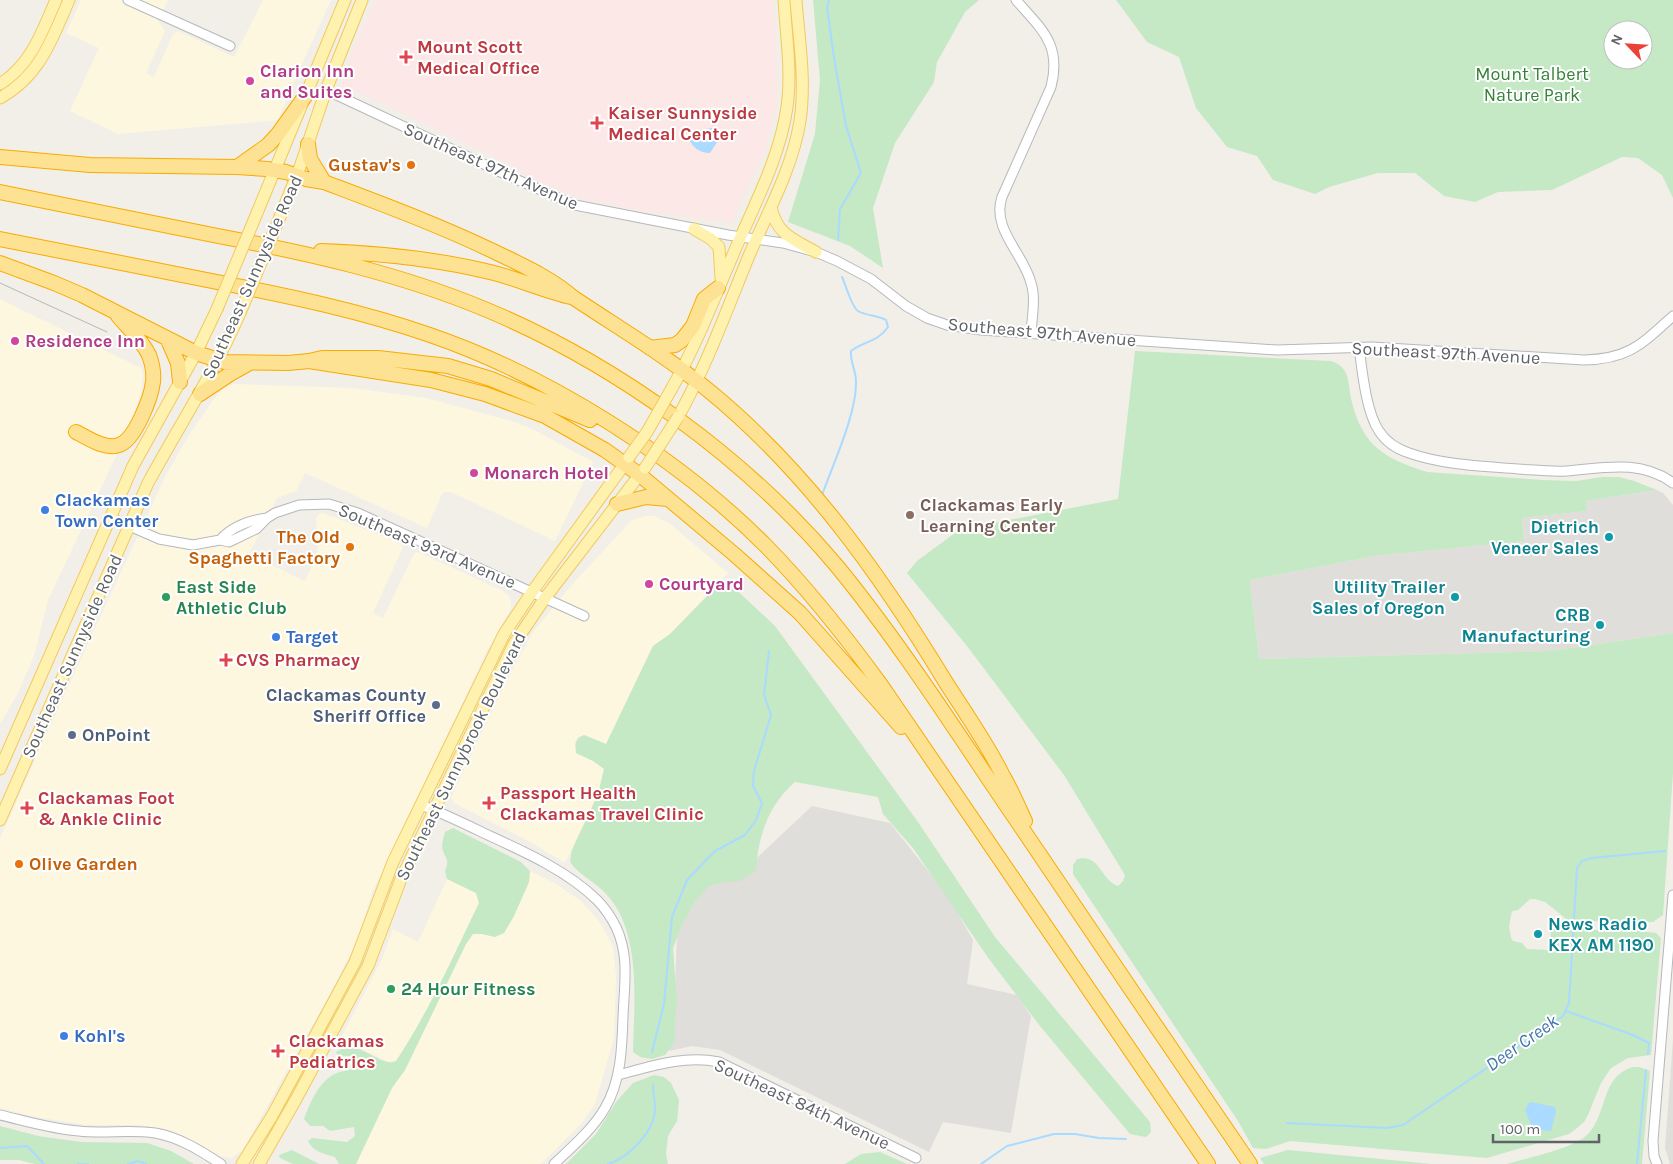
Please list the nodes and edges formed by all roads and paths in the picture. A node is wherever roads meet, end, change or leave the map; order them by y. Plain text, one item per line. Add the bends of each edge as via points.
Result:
1 (56, 0) edge
2 (69, 0) edge
3 (128, 0) edge
4 (345, 0) edge
5 (362, 0) edge
6 (784, 0) edge
7 (790, 0) edge
8 (796, 0) edge
9 (1016, 0) edge
10 (799, 27) junction
11 (230, 46) dead end
12 (0, 84) edge
13 (326, 90) junction
14 (306, 95) junction
15 (0, 98) edge
16 (308, 144) junction
17 (0, 157) edge
18 (237, 167) junction
19 (275, 170) junction
20 (297, 175) junction
21 (324, 182) junction
22 (0, 192) edge
23 (771, 207) junction
24 (694, 229) junction
25 (741, 237) junction
26 (0, 239) edge
27 (757, 239) junction
28 (289, 250) junction
29 (816, 252) junction
30 (0, 263) edge
31 (720, 285) junction
32 (574, 298) junction
33 (114, 311) junction
34 (1673, 316) edge
35 (1031, 333) junction
36 (167, 338) junction
37 (1359, 347) junction
38 (650, 348) junction
39 (196, 352) junction
40 (218, 361) junction
41 (309, 361) junction
42 (250, 363) junction
43 (682, 370) junction
44 (180, 382) junction
45 (697, 382) junction
46 (200, 394) junction
47 (76, 432) dead end
48 (632, 438) junction
49 (627, 461) junction
50 (642, 472) junction
51 (1673, 483) edge
52 (668, 499) junction
53 (617, 504) junction
54 (110, 518) junction
55 (128, 526) junction
56 (532, 592) junction
57 (544, 598) junction
58 (584, 616) dead end
59 (486, 669) junction
60 (486, 701) junction
61 (0, 769) edge
62 (943, 776) junction
63 (421, 805) junction
64 (434, 810) junction
65 (0, 820) edge
66 (1045, 862) junction
67 (1673, 895) edge
68 (1669, 1000) edge
69 (618, 1075) junction
70 (0, 1115) edge
71 (916, 1158) dead end
72 (221, 1164) edge
73 (242, 1164) edge
74 (259, 1164) edge
75 (554, 1164) edge
76 (1208, 1164) edge
77 (1250, 1164) edge
78 (1657, 1164) edge

1 - 12 main road via 31,54 20,69
2 - 15 main road via 38,65 22,83
3 - 11 street
4 - 14 main road, Southeast Sunnyside Road
5 - 13 main road, Southeast Sunnyside Road
6 - 25 main road, Southeast Sunnybrook Boulevard via 788,69 786,108 773,159
7 - 10 main road via 791,14
8 - 10 main road, Southeast Sunnybrook Boulevard
9 - 35 street via 1047,36 1054,67 1051,87 999,207 1002,226 1032,283
10 - 23 main road, Southeast Sunnybrook Boulevard via 803,83 800,121 790,163
13 - 16 main road, Southeast Sunnyside Road
13 - 24 street, Southeast 97th Avenue via 575,205
14 - 18 highway via 268,145
14 - 19 main road, Southeast Sunnyside Road
16 - 20 main road, Southeast Sunnyside Road
16 - 21 highway via 310,159
17 - 18 highway via 90,165
18 - 19 highway
19 - 20 highway
19 - 39 main road, Southeast Sunnyside Road, bridge
20 - 21 highway
20 - 40 main road, Southeast Sunnyside Road, bridge
21 - 32 highway via 476,243 560,285
22 - 28 highway
23 - 27 main road, Southeast Sunnybrook Boulevard
23 - 29 main road via 780,230
24 - 25 street, Southeast 97th Avenue
24 - 31 main road via 719,247
25 - 27 street, Southeast 97th Avenue
25 - 31 main road, Southeast Sunnybrook Boulevard
26 - 48 highway via 333,306 399,325 449,342 517,372 597,415
27 - 29 street, Southeast 97th Avenue
27 - 45 main road, Southeast Sunnybrook Boulevard
28 - 32 highway via 374,253 424,260 495,273
28 - 66 highway via 416,283 524,326 649,398 710,445 776,502 835,564 890,637
29 - 35 street, Southeast 97th Avenue via 852,268 906,306 934,321 967,328
30 - 33 highway via 54,283
31 - 38 highway via 704,299 693,326 682,340 675,345
31 - 43 main road, Southeast Sunnybrook Boulevard
32 - 38 highway
33 - 36 highway
33 - 47 highway via 149,355 153,374 151,392 135,429 125,443 110,447
34 - 37 street, Southeast 97th Avenue via 1638,347 1602,359
35 - 37 street, Southeast 97th Avenue via 1300,351
36 - 39 highway
36 - 44 highway via 178,363
37 - 51 street via 1368,400 1378,430 1390,443 1408,453 1450,462 1551,471 1634,467
38 - 43 highway
39 - 40 highway
39 - 44 main road, Southeast Sunnyside Road
40 - 42 highway
40 - 46 main road, Southeast Sunnyside Road
41 - 42 highway
41 - 48 highway via 378,358 448,366 491,378
41 - 49 highway via 431,380 485,394 545,416
42 - 46 highway
43 - 45 highway
43 - 49 main road, Southeast Sunnybrook Boulevard, bridge
44 - 54 main road, Southeast Sunnyside Road via 136,460
45 - 50 main road, Southeast Sunnybrook Boulevard, bridge
45 - 66 highway via 767,445 858,549 922,643 1002,773
46 - 55 main road, Southeast Sunnyside Road via 152,475
48 - 62 highway via 729,512 801,584 842,632
49 - 50 highway
49 - 56 main road, Southeast Sunnybrook Boulevard
50 - 52 highway
50 - 53 main road, Southeast Sunnybrook Boulevard
52 - 53 highway via 646,497
52 - 62 highway via 800,613
53 - 57 main road, Southeast Sunnybrook Boulevard
54 - 55 street, Southeast 93rd Avenue
54 - 61 main road, Southeast Sunnyside Road
55 - 56 street, Southeast 93rd Avenue via 178,544 201,544 220,540 252,520 267,518 284,509 306,504 329,504 358,513
55 - 65 main road, Southeast Sunnyside Road
56 - 57 street, Southeast 93rd Avenue
56 - 59 main road, Southeast Sunnybrook Boulevard
57 - 58 street, Southeast 93rd Avenue
57 - 60 main road, Southeast Sunnybrook Boulevard via 514,644
59 - 60 main road via 488,677 482,694
59 - 63 main road, Southeast Sunnybrook Boulevard
60 - 64 main road, Southeast Sunnybrook Boulevard
62 - 76 highway
63 - 64 street
63 - 73 main road, Southeast Sunnybrook Boulevard via 388,874 351,970
64 - 69 street via 527,854 579,886 606,909 621,940 626,975
64 - 74 main road, Southeast Sunnybrook Boulevard via 401,879 365,972
66 - 77 highway
67 - 68 street
68 - 78 street via 1653,1141
69 - 71 street, Southeast 84th Avenue via 680,1060 719,1062
69 - 75 street via 601,1114
70 - 72 street via 79,1131 162,1134 184,1142

